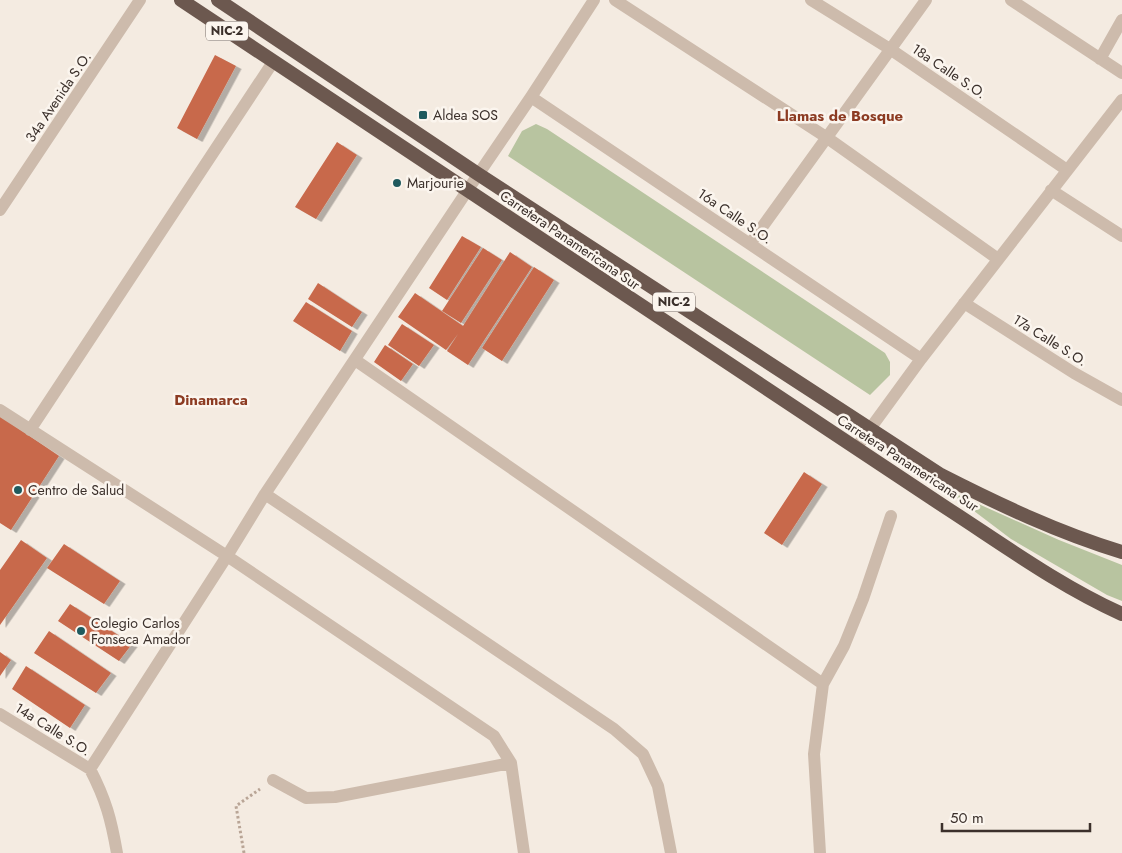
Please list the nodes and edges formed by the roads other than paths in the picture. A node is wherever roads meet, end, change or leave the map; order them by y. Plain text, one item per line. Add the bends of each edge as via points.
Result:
1 (140, 0) edge
2 (181, 0) edge
3 (218, 0) edge
4 (594, 0) edge
5 (615, 0) edge
6 (811, 0) edge
7 (926, 0) edge
8 (1011, 0) edge
9 (1122, 20) edge
10 (890, 49) junction
11 (1100, 59) junction
12 (274, 62) junction
13 (1122, 73) edge
14 (531, 97) junction
15 (1122, 100) edge
16 (826, 137) junction
17 (1067, 170) junction
18 (478, 174) junction
19 (1051, 190) junction
20 (467, 191) junction
21 (0, 210) edge
22 (1122, 236) edge
23 (750, 244) junction
24 (998, 259) junction
25 (964, 303) junction
26 (921, 359) junction
27 (355, 360) junction
28 (1122, 400) edge
29 (0, 410) edge
30 (869, 429) junction
31 (30, 430) junction
32 (856, 448) junction
33 (265, 494) junction
34 (891, 516) dead end
35 (1122, 552) edge
36 (227, 556) junction
37 (1094, 601) junction
38 (1122, 614) edge
39 (1122, 623) edge
40 (824, 684) junction
41 (0, 714) edge
42 (511, 762) junction
43 (90, 769) junction
44 (273, 780) road end
45 (117, 853) edge
46 (524, 853) edge
47 (670, 853) edge
48 (820, 853) edge

1 - 21 street, 34a Avenida S.O.
2 - 12 highway, Carretera Panamericana Sur / NIC-2
3 - 18 highway, Carretera Panamericana Sur / NIC-2
4 - 14 street
5 - 16 street
6 - 10 street, 18a Calle S.O.
7 - 10 street
8 - 11 street
9 - 11 street
10 - 16 street
10 - 17 street, 18a Calle S.O.
11 - 13 street
12 - 20 highway, Carretera Panamericana Sur / NIC-2
12 - 31 street
14 - 18 street
14 - 23 street, 16a Calle S.O.
15 - 17 street
16 - 23 street
16 - 24 street
17 - 19 street
18 - 20 street
18 - 30 highway, Carretera Panamericana Sur / NIC-2
19 - 22 street
19 - 24 street
20 - 27 street
20 - 32 highway, Carretera Panamericana Sur / NIC-2
23 - 26 street, 16a Calle S.O.
24 - 25 street
25 - 26 street
25 - 28 street, 17a Calle S.O.
26 - 30 street
27 - 33 street
27 - 40 street
29 - 31 street
30 - 32 street
30 - 35 highway, Carretera Panamericana Sur / NIC-2 via 941,475 1000,506
31 - 36 street
32 - 37 highway, Carretera Panamericana Sur / NIC-2
33 - 36 street
33 - 47 street via 614,729 643,754 658,786
34 - 40 street via 844,646
36 - 42 street via 494,736
36 - 43 street
37 - 38 highway, Carretera Panamericana Sur / NIC-2
37 - 39 highway
40 - 48 street via 814,754
41 - 43 street, 14a Calle S.O.
42 - 44 street via 335,797 306,798
42 - 46 street
43 - 45 street via 103,794

